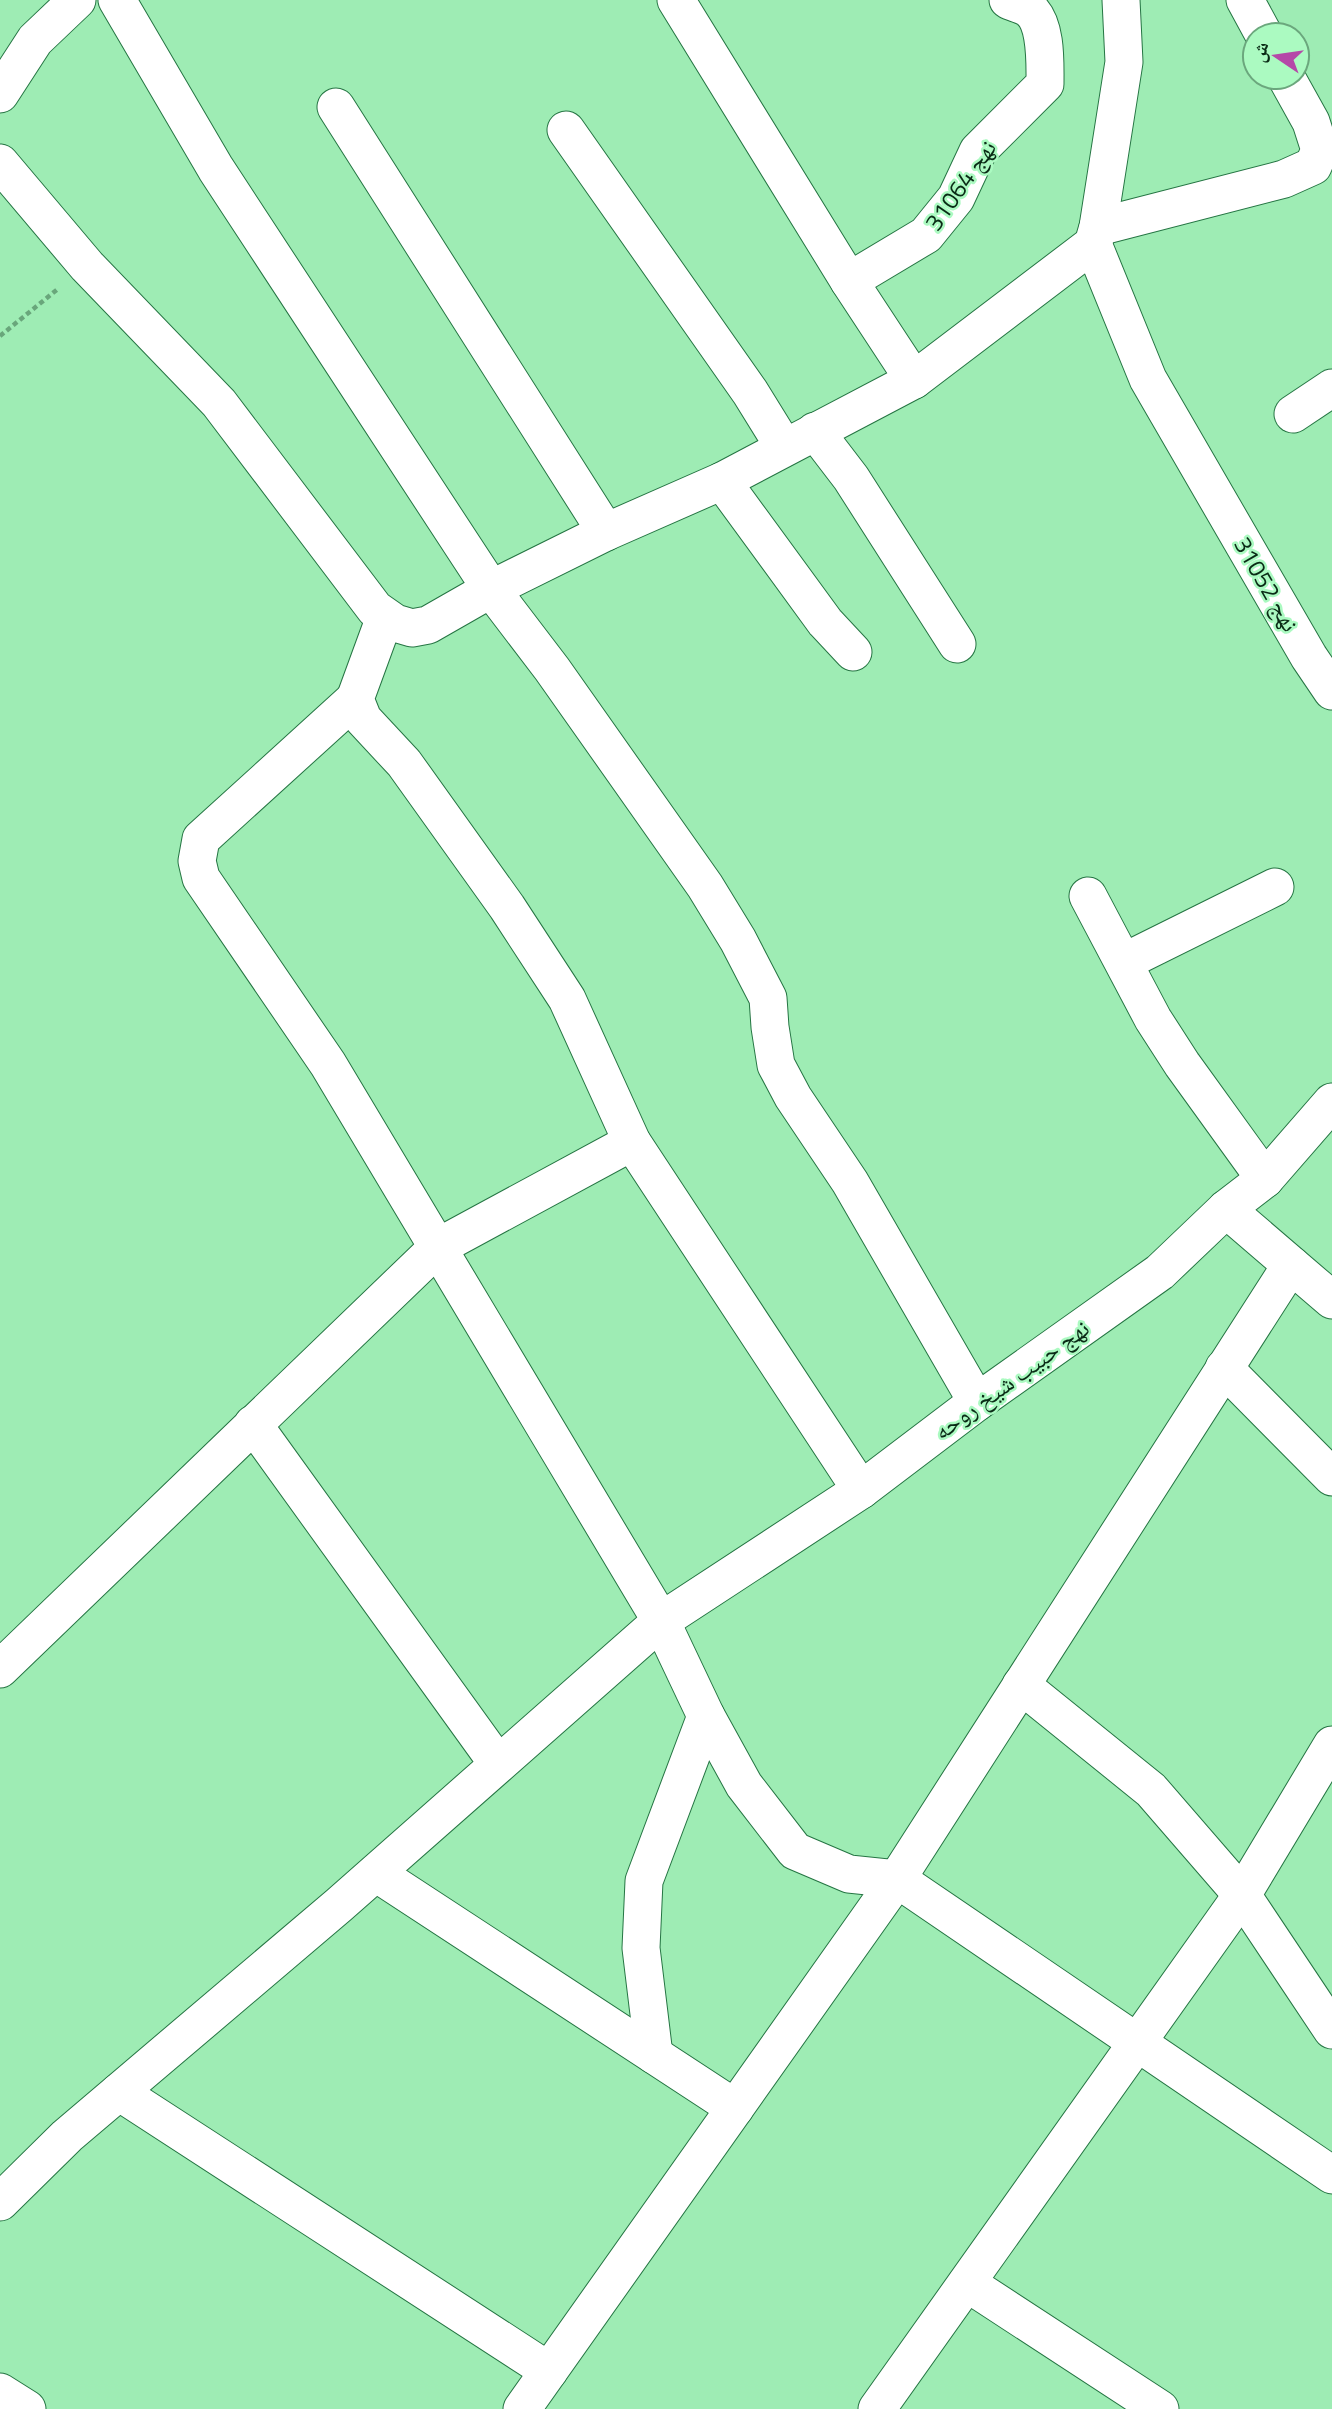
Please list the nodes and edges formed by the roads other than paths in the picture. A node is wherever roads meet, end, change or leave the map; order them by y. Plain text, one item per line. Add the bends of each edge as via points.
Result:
1 (77, 0) edge
2 (117, 0) edge
3 (676, 0) edge
4 (1008, 0) edge
5 (1121, 0) edge
6 (1245, 0) edge
7 (1256, 21) edge
8 (1294, 91) edge
9 (0, 94) edge
10 (336, 107) dead end
11 (566, 130) dead end
12 (0, 163) edge
13 (1095, 236) junction
14 (849, 281) junction
15 (914, 380) junction
16 (1332, 388) edge
17 (1293, 414) dead end
18 (799, 439) junction
19 (722, 481) junction
20 (607, 532) junction
21 (491, 589) junction
22 (385, 617) junction
23 (957, 644) dead end
24 (1321, 647) edge
25 (853, 652) dead end
26 (1332, 691) edge
27 (355, 699) junction
28 (1275, 887) dead end
29 (1088, 896) dead end
30 (1124, 962) junction
31 (1332, 1102) edge
32 (632, 1142) junction
33 (1265, 1179) junction
34 (1226, 1209) junction
35 (438, 1247) junction
36 (1291, 1265) junction
37 (1332, 1300) edge
38 (1224, 1368) junction
39 (977, 1402) junction
40 (253, 1424) junction
41 (1332, 1477) edge
42 (861, 1490) junction
43 (661, 1621) junction
44 (0, 1669) edge
45 (1021, 1685) junction
46 (706, 1716) junction
47 (1332, 1745) edge
48 (498, 1764) junction
49 (376, 1873) junction
50 (897, 1879) junction
51 (1242, 1895) junction
52 (1332, 2030) edge
53 (1138, 2043) junction
54 (654, 2055) junction
55 (119, 2092) junction
56 (735, 2108) junction
57 (1332, 2175) edge
58 (0, 2202) edge
59 (967, 2283) junction
60 (549, 2371) junction
61 (0, 2392) edge
62 (27, 2409) edge
63 (522, 2409) edge
64 (877, 2409) edge
65 (1160, 2409) edge

1 - 9 street via 35,40
2 - 21 street via 216,169
3 - 14 street
4 - 14 street, نهج 31064 via 1029,9 1038,22 1045,50 1045,84 978,151 956,198 926,235
5 - 13 street via 1124,62
6 - 7 street
8 - 13 street via 1320,150 1312,166 1284,179
10 - 20 street
11 - 18 street via 750,392
12 - 22 street via 87,266 219,403
13 - 15 street
13 - 24 street, نهج 31052 via 1148,379 1205,475
14 - 15 street
15 - 18 street
16 - 17 street
18 - 19 street
18 - 23 street via 851,478
19 - 20 street
19 - 25 street via 825,622
20 - 21 street
21 - 22 street via 428,625 412,628
21 - 39 street via 576,703 731,929 768,998 776,1065 850,1182
22 - 27 street
24 - 26 street, نهج 31052
27 - 32 street via 363,719 404,763 567,999
27 - 35 street via 201,839 197,861 201,878 328,1063
28 - 30 street
29 - 30 street
30 - 33 street via 1182,1064
31 - 33 street, نهج حبيب شيخ روحه
32 - 35 street
32 - 42 street
33 - 34 street, نهج حبيب شيخ روحه
34 - 36 street
34 - 39 street, نهج حبيب شيخ روحه via 1160,1272
35 - 40 street
35 - 43 street
36 - 37 street
36 - 38 street
38 - 41 street
38 - 45 street
39 - 42 street, نهج حبيب شيخ روحه
40 - 44 street
40 - 48 street
42 - 43 street, نهج حبيب شيخ روحه
43 - 46 street
43 - 48 street, نهج حبيب شيخ روحه
45 - 50 street
45 - 51 street via 1151,1790
46 - 50 street via 744,1785 795,1851 849,1874
46 - 54 street via 644,1881 642,1948
47 - 51 street
48 - 49 street, نهج حبيب شيخ روحه
49 - 54 street
49 - 55 street, نهج حبيب شيخ روحه
50 - 53 street
50 - 56 street
51 - 52 street
51 - 53 street
53 - 57 street
53 - 59 street
54 - 56 street
55 - 58 street, نهج حبيب شيخ روحه
55 - 60 street
56 - 60 street
59 - 64 street
59 - 65 street
60 - 63 street
61 - 62 street

